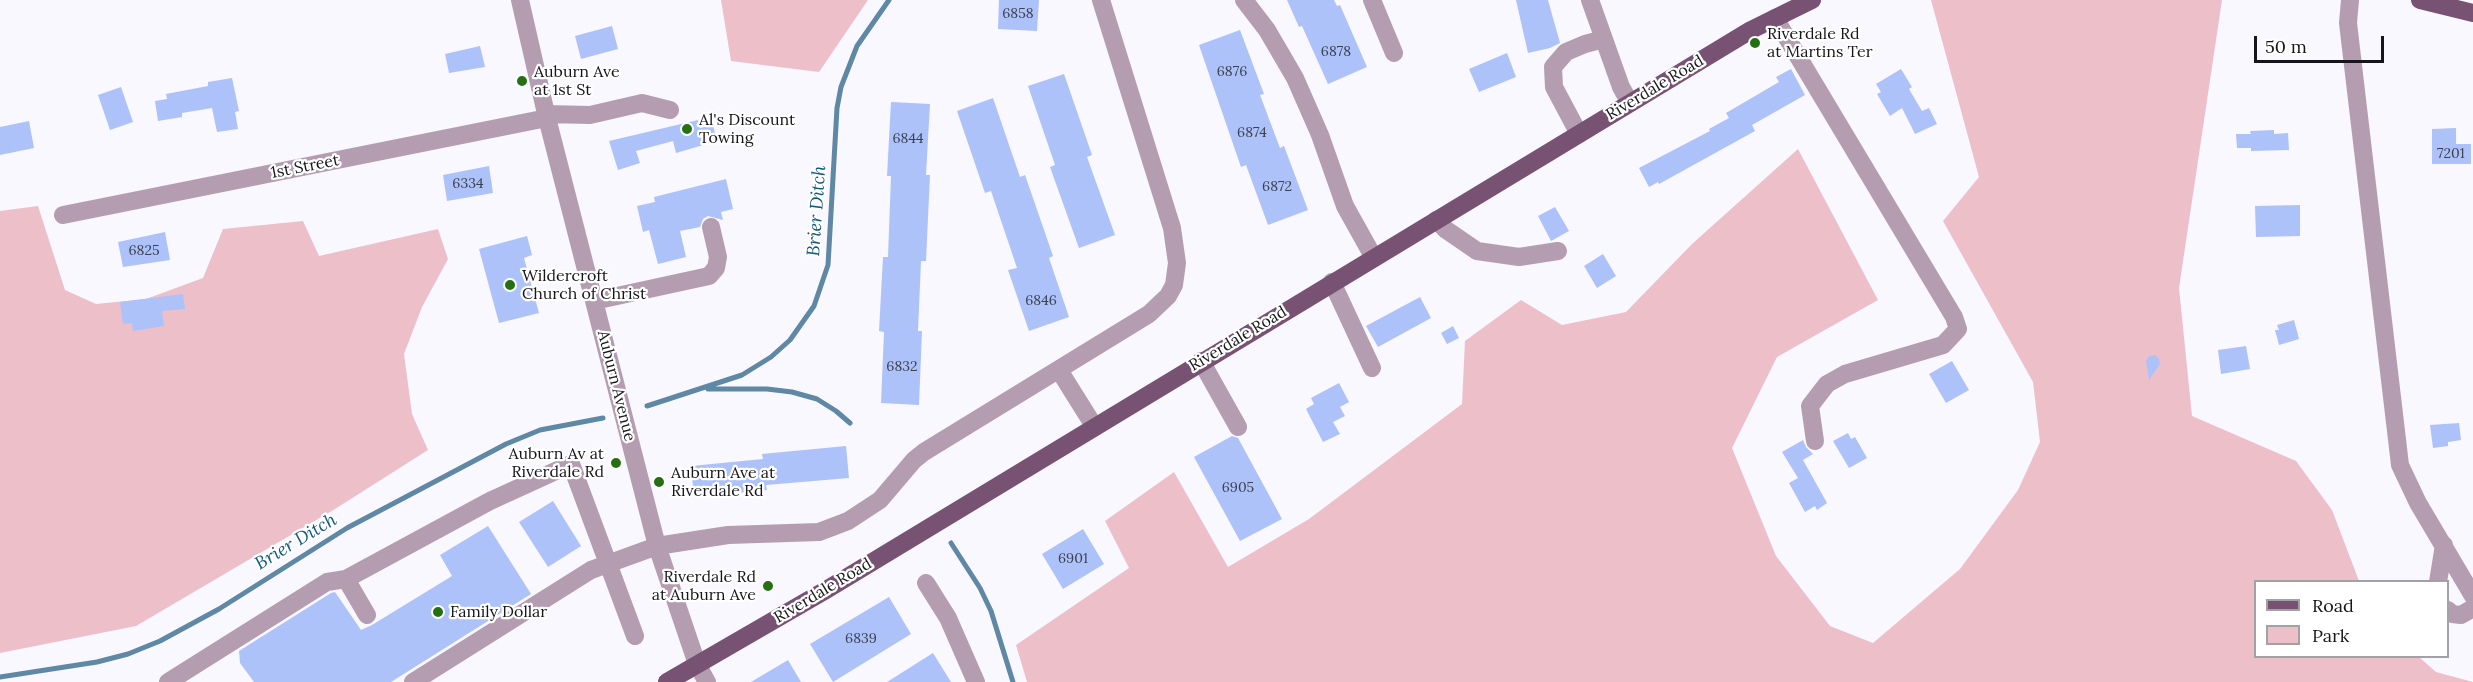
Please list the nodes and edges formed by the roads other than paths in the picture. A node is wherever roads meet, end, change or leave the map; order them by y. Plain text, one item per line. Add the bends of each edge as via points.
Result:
1 (520, 0) edge
2 (1101, 0) edge
3 (1244, 0) edge
4 (1372, 0) edge
5 (1590, 0) edge
6 (1812, 0) edge
7 (2350, 0) edge
8 (2420, 0) edge
9 (2473, 13) edge
10 (1775, 18) junction
11 (1604, 39) junction
12 (1394, 53) dead end
13 (1630, 103) junction
14 (670, 110) dead end
15 (547, 116) junction
16 (1579, 134) junction
17 (63, 215) dead end
18 (1436, 220) junction
19 (711, 227) dead end
20 (1558, 251) dead end
21 (1374, 258) junction
22 (1332, 282) junction
23 (594, 301) junction
24 (1201, 361) junction
25 (1372, 368) dead end
26 (1059, 370) junction
27 (1094, 426) junction
28 (1238, 427) dead end
29 (1815, 441) dead end
30 (2444, 545) junction
31 (657, 546) junction
32 (607, 564) junction
33 (346, 579) junction
34 (2438, 580) edge
35 (926, 583) dead end
36 (2473, 596) edge
37 (2473, 608) edge
38 (2449, 611) edge
39 (368, 615) dead end
40 (635, 636) dead end
41 (697, 664) junction
42 (168, 682) edge
43 (413, 682) edge
44 (668, 682) edge
45 (707, 682) edge
46 (976, 682) edge

1 - 15 street, Auburn Avenue
2 - 26 street via 1172,228 1177,263 1168,296 1149,314
3 - 21 street via 1295,78 1345,206
4 - 12 street
5 - 11 street
6 - 10 main road, Riverdale Road
7 - 30 street via 2348,23 2400,465
8 - 9 main road
10 - 13 main road, Riverdale Road
10 - 29 street via 1958,329 1943,345 1845,374 1827,384 1810,406
11 - 13 street
11 - 16 street via 1566,52 1552,66 1554,87
13 - 16 main road, Riverdale Road
14 - 15 street, 1st Street via 642,102 590,115
15 - 17 street, 1st Street
15 - 23 street, Auburn Avenue
16 - 18 main road, Riverdale Road
18 - 20 street via 1477,250 1519,256
18 - 21 main road, Riverdale Road
19 - 23 street via 718,257 709,276
21 - 22 main road, Riverdale Road
22 - 24 main road, Riverdale Road
22 - 25 street
23 - 31 street, Auburn Avenue
24 - 27 main road, Riverdale Road
24 - 28 street
26 - 27 street
26 - 31 street via 950,433 914,460 880,500 833,528 819,532 728,535
27 - 41 main road, Riverdale Road
30 - 34 street
30 - 36 street
31 - 32 street
31 - 41 street, Auburn Avenue
32 - 33 street via 571,464 490,501
32 - 40 street
32 - 43 street via 591,570
33 - 39 street
33 - 42 street via 327,582
35 - 46 street via 948,618
37 - 38 street via 2461,615
41 - 44 main road, Riverdale Road
41 - 45 street, Auburn Avenue

